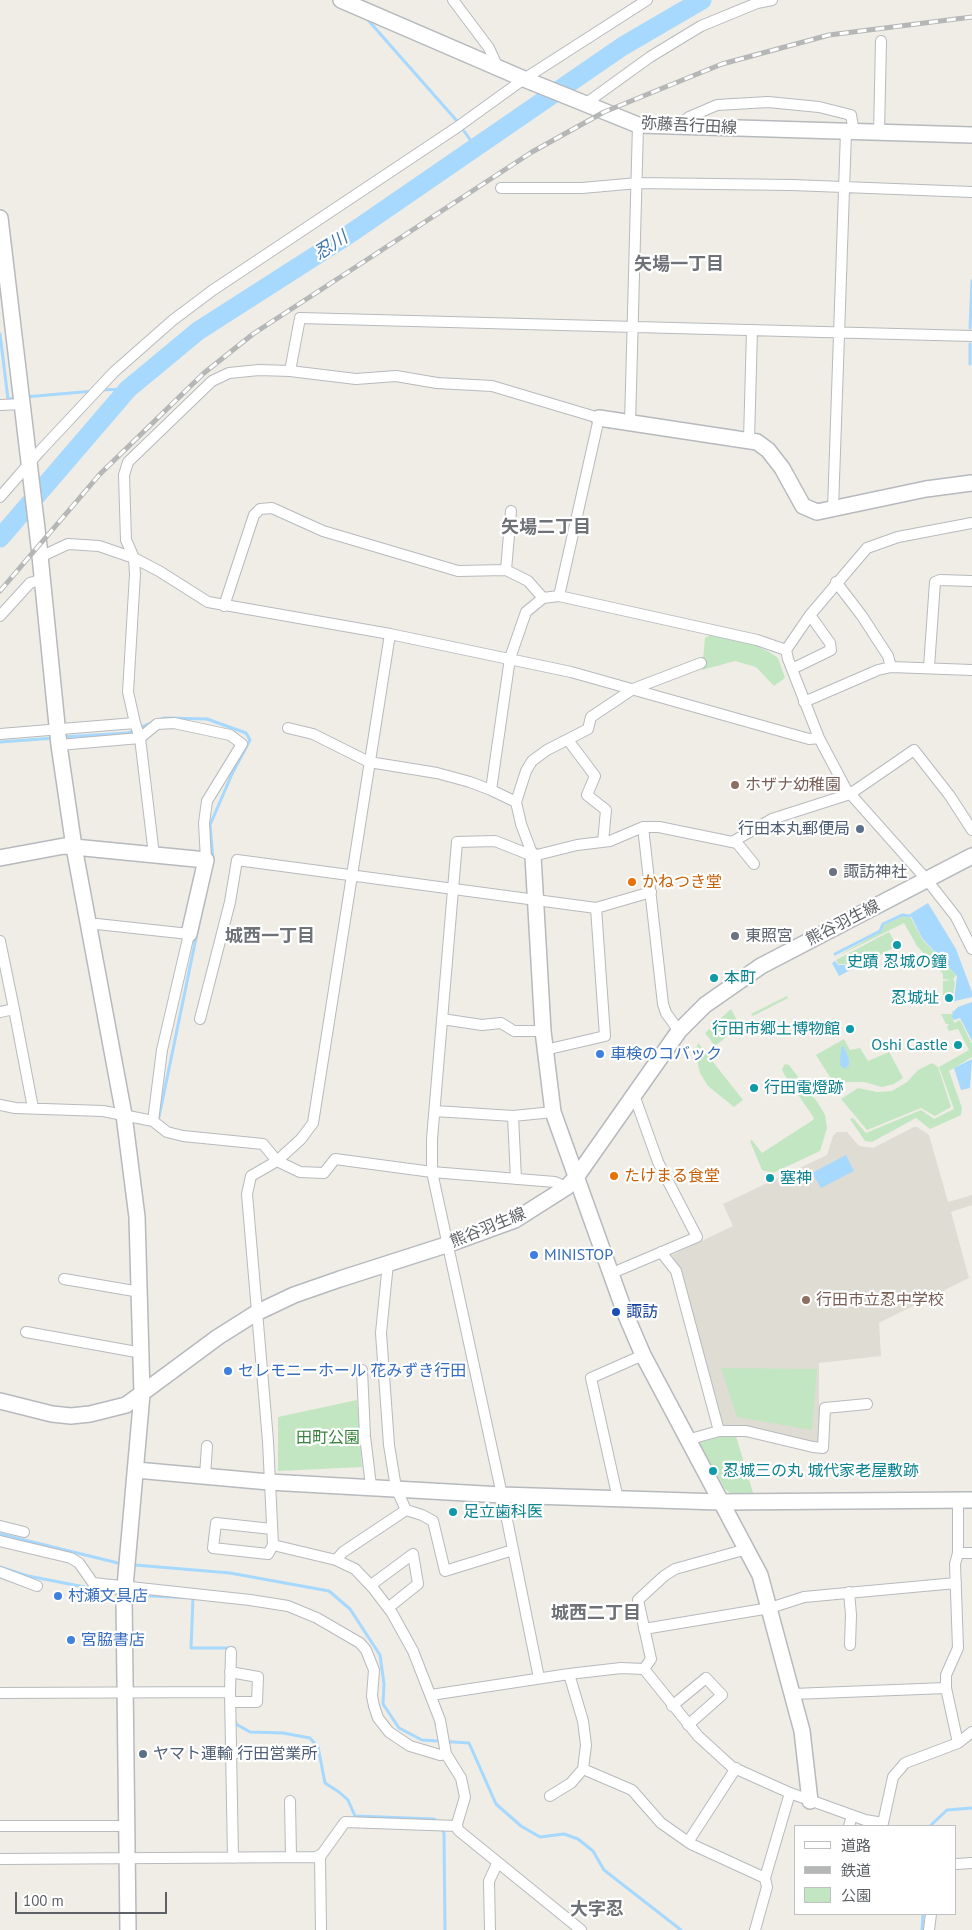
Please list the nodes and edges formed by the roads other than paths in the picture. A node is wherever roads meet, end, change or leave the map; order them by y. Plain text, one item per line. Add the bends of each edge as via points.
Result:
1 (341, 0) edge
2 (452, 0) edge
3 (647, 0) edge
4 (772, 0) edge
5 (881, 41) dead end
6 (498, 68) junction
7 (527, 81) junction
8 (582, 103) junction
9 (638, 125) junction
10 (678, 126) junction
11 (850, 132) junction
12 (878, 133) junction
13 (972, 135) edge
14 (638, 183) junction
15 (501, 188) dead end
16 (844, 188) junction
17 (972, 192) edge
18 (0, 218) edge
19 (2, 245) edge
20 (632, 327) junction
21 (752, 330) junction
22 (838, 333) junction
23 (972, 336) edge
24 (290, 371) junction
25 (23, 404) junction
26 (0, 405) edge
27 (599, 418) junction
28 (630, 424) junction
29 (749, 440) junction
30 (30, 466) junction
31 (972, 483) edge
32 (0, 497) edge
33 (834, 508) junction
34 (511, 510) dead end
35 (972, 523) edge
36 (40, 557) junction
37 (134, 558) junction
38 (506, 570) junction
39 (43, 579) junction
40 (972, 581) edge
41 (836, 582) junction
42 (559, 596) junction
43 (542, 598) junction
44 (224, 606) junction
45 (810, 615) junction
46 (0, 616) edge
47 (390, 634) junction
48 (786, 650) junction
49 (510, 658) junction
50 (701, 663) dead end
51 (891, 666) junction
52 (930, 667) junction
53 (792, 669) junction
54 (972, 670) edge
55 (633, 689) junction
56 (804, 702) junction
57 (135, 723) junction
58 (288, 728) dead end
59 (57, 729) junction
60 (0, 734) edge
61 (140, 738) junction
62 (819, 738) junction
63 (568, 740) junction
64 (59, 745) junction
65 (369, 762) junction
66 (491, 790) junction
67 (850, 794) junction
68 (516, 802) junction
69 (643, 827) junction
70 (972, 830) edge
71 (603, 842) junction
72 (732, 842) junction
73 (74, 847) junction
74 (154, 855) junction
75 (533, 856) junction
76 (972, 856) edge
77 (0, 858) edge
78 (206, 860) junction
79 (754, 864) dead end
80 (353, 876) junction
81 (927, 880) junction
82 (453, 889) junction
83 (651, 892) junction
84 (536, 899) junction
85 (596, 908) junction
86 (88, 925) junction
87 (189, 934) junction
88 (0, 940) edge
89 (972, 949) edge
90 (14, 1009) junction
91 (0, 1012) edge
92 (442, 1018) junction
93 (200, 1019) dead end
94 (544, 1031) junction
95 (679, 1031) junction
96 (545, 1050) junction
97 (634, 1095) junction
98 (0, 1105) edge
99 (33, 1108) junction
100 (435, 1111) junction
101 (553, 1112) junction
102 (124, 1115) junction
103 (513, 1116) junction
104 (153, 1121) junction
105 (277, 1161) junction
106 (432, 1172) junction
107 (516, 1179) junction
108 (572, 1182) junction
109 (449, 1244) junction
110 (661, 1252) junction
111 (388, 1263) junction
112 (610, 1274) junction
113 (64, 1279) dead end
114 (140, 1292) junction
115 (256, 1313) junction
116 (26, 1332) dead end
117 (142, 1353) junction
118 (643, 1355) junction
119 (362, 1370) dead end
120 (142, 1394) junction
121 (0, 1401) edge
122 (867, 1404) dead end
123 (719, 1431) junction
124 (686, 1440) junction
125 (207, 1446) dead end
126 (136, 1470) junction
127 (205, 1476) junction
128 (269, 1482) junction
129 (371, 1486) junction
130 (396, 1488) junction
131 (502, 1495) junction
132 (618, 1499) junction
133 (965, 1501) edge
134 (720, 1502) junction
135 (406, 1510) junction
136 (0, 1526) edge
137 (272, 1529) junction
138 (24, 1532) dead end
139 (0, 1541) edge
140 (274, 1545) junction
141 (747, 1549) junction
142 (513, 1550) junction
143 (958, 1553) junction
144 (972, 1554) edge
145 (336, 1560) junction
146 (0, 1572) edge
147 (956, 1583) junction
148 (371, 1585) junction
149 (36, 1586) dead end
150 (125, 1592) junction
151 (849, 1592) junction
152 (388, 1608) junction
153 (770, 1608) junction
154 (644, 1629) junction
155 (850, 1646) dead end
156 (231, 1652) dead end
157 (644, 1669) junction
158 (230, 1672) junction
159 (568, 1674) junction
160 (539, 1678) junction
161 (946, 1688) junction
162 (125, 1692) junction
163 (0, 1693) edge
164 (793, 1694) junction
165 (431, 1695) junction
166 (230, 1697) junction
167 (672, 1706) junction
168 (688, 1725) junction
169 (972, 1732) edge
170 (958, 1743) junction
171 (297, 1752) dead end
172 (231, 1753) junction
173 (446, 1754) junction
174 (736, 1768) junction
175 (583, 1769) junction
176 (790, 1794) junction
177 (550, 1796) dead end
178 (290, 1801) dead end
179 (810, 1801) junction
180 (852, 1816) junction
181 (849, 1825) edge
182 (0, 1826) edge
183 (127, 1826) junction
184 (457, 1826) junction
185 (688, 1842) junction
186 (320, 1856) junction
187 (291, 1857) junction
188 (233, 1858) junction
189 (0, 1859) edge
190 (127, 1859) junction
191 (972, 1863) edge
192 (497, 1864) junction
193 (957, 1864) edge
194 (765, 1878) junction
195 (931, 1915) edge
196 (128, 1930) edge
197 (321, 1930) edge
198 (490, 1930) edge
199 (580, 1930) edge
200 (755, 1930) edge
201 (929, 1930) edge

1 - 6 street, 弥藤吾行田線
2 - 6 street via 489,48
3 - 7 street
4 - 8 street via 701,26
5 - 12 street
6 - 7 street, 弥藤吾行田線
7 - 8 street, 弥藤吾行田線
7 - 30 street via 173,320 114,372
8 - 9 street, 弥藤吾行田線
9 - 10 street, 弥藤吾行田線
9 - 14 street
10 - 11 street, 弥藤吾行田線
10 - 11 street via 689,117 717,105 768,102 819,107 851,115
11 - 12 street, 弥藤吾行田線
11 - 16 street
12 - 13 street, 弥藤吾行田線
14 - 15 street via 582,188
14 - 16 street
14 - 20 street
16 - 17 street
16 - 22 street
18 - 19 street
19 - 25 street
20 - 21 street
20 - 24 street via 300,318
20 - 28 street
21 - 22 street
21 - 29 street
22 - 23 street
22 - 33 street
24 - 27 street via 356,379 396,376 492,386
24 - 37 street via 260,370 222,375 128,462 124,475 126,540
25 - 26 street
25 - 30 street
27 - 28 street
27 - 42 street
28 - 29 street
29 - 33 street via 768,450 803,506 817,512
30 - 32 street
30 - 36 street
31 - 33 street
34 - 38 street
35 - 41 street via 880,542 867,548
36 - 37 street via 68,544 99,546
36 - 39 street
37 - 44 street via 208,602
37 - 57 street via 128,692
38 - 43 street via 528,581
38 - 44 street via 458,571 323,531 272,508 260,509 254,516
39 - 46 street via 30,584
39 - 59 street
40 - 52 street via 935,582
41 - 45 street
41 - 51 street via 888,656
42 - 43 street
42 - 48 street via 757,640
43 - 49 street via 526,612
44 - 47 street
45 - 48 street
45 - 53 street via 830,643 831,650
47 - 49 street
47 - 65 street
48 - 53 street
49 - 55 street
49 - 66 street
50 - 55 street
51 - 52 street
51 - 56 street
52 - 54 street
53 - 56 street
55 - 62 street via 808,739
55 - 63 street via 591,717 588,729
56 - 62 street
57 - 59 street
57 - 61 street
58 - 65 street via 313,734
59 - 60 street
59 - 64 street
61 - 64 street
61 - 74 street
61 - 78 street via 157,724 174,723 230,734 242,744 207,801 204,823
62 - 67 street
63 - 68 street via 532,761
63 - 71 street via 595,776 587,795 606,810
64 - 73 street
65 - 66 street via 437,773
65 - 80 street
66 - 68 street
67 - 70 street via 914,750
67 - 72 street via 772,820
67 - 81 street
68 - 75 street
69 - 71 street
69 - 72 street via 659,827
69 - 83 street
71 - 75 street
72 - 79 street via 737,842
73 - 74 street
73 - 77 street
73 - 86 street
74 - 78 street
75 - 82 street via 495,841 457,842
75 - 84 street
76 - 81 street, 熊谷羽生線
78 - 87 street
80 - 82 street
80 - 93 street via 237,860 230,902
80 - 105 street via 313,1123
81 - 89 street via 956,917
81 - 95 street, 熊谷羽生線 via 761,966 705,1005
82 - 84 street
82 - 92 street
83 - 85 street
83 - 95 street via 663,1004 666,1014
84 - 85 street
84 - 94 street
85 - 96 street via 605,1036
86 - 87 street
86 - 102 street
87 - 104 street via 162,1050
88 - 90 street
90 - 91 street
90 - 99 street
92 - 94 street via 482,1025 501,1023 514,1031
92 - 100 street
94 - 96 street
95 - 97 street, 熊谷羽生線
96 - 101 street
97 - 108 street, 熊谷羽生線
97 - 110 street via 658,1162 697,1237
98 - 99 street
99 - 102 street
100 - 103 street
100 - 106 street
101 - 103 street
101 - 108 street
102 - 104 street
102 - 114 street via 137,1217
103 - 107 street
104 - 105 street via 167,1132 183,1136 263,1144
105 - 106 street via 300,1172 324,1173 335,1159
105 - 115 street via 251,1176 247,1194
106 - 107 street
106 - 109 street
107 - 108 street
108 - 109 street, 熊谷羽生線 via 515,1220
108 - 112 street
109 - 111 street, 熊谷羽生線
109 - 131 street
110 - 112 street
110 - 123 street via 676,1271
111 - 115 street, 熊谷羽生線
111 - 130 street via 381,1333 389,1445
112 - 118 street
113 - 114 street
114 - 117 street
115 - 120 street, 熊谷羽生線
115 - 128 street
116 - 117 street
117 - 120 street
118 - 124 street
118 - 132 street via 590,1378
119 - 129 street
120 - 121 street, 熊谷羽生線 via 118,1407 71,1416
120 - 126 street
122 - 123 street via 825,1408 823,1448 746,1431
123 - 124 street
124 - 134 street
125 - 127 street
126 - 127 street
126 - 150 street
127 - 128 street
128 - 129 street
128 - 137 street
129 - 130 street
130 - 131 street
130 - 135 street
131 - 132 street
131 - 142 street
132 - 134 street
133 - 134 street
133 - 143 street
134 - 141 street
135 - 142 street via 433,1521 445,1570
135 - 145 street
136 - 138 street
137 - 140 street
137 - 140 street via 216,1523 213,1548 268,1554
139 - 150 street via 71,1558 79,1563 93,1583
140 - 145 street
141 - 153 street via 760,1575
141 - 154 street via 675,1569 664,1576 638,1600
142 - 160 street
143 - 144 street
143 - 147 street
145 - 148 street via 355,1569
146 - 149 street
147 - 151 street
147 - 161 street via 958,1648 946,1675
148 - 152 street
148 - 152 street via 413,1554 418,1584
150 - 162 street
150 - 173 street via 250,1600 288,1606 317,1618 360,1643 366,1650 374,1670 374,1706 378,1718 389,1732 410,1746
151 - 153 street via 804,1597
151 - 155 street via 852,1615
152 - 165 street
153 - 154 street
153 - 164 street
154 - 157 street via 651,1659
156 - 158 street
157 - 159 street via 621,1668
157 - 167 street
158 - 166 street
158 - 166 street via 258,1677 257,1702
159 - 160 street
159 - 175 street via 583,1721 586,1745
160 - 165 street
161 - 164 street
161 - 170 street
162 - 163 street
162 - 166 street
162 - 183 street
164 - 179 street via 802,1731
165 - 173 street via 440,1720
166 - 172 street
167 - 168 street
167 - 168 street via 706,1678 722,1695
168 - 174 street
169 - 170 street
170 - 180 street via 904,1764 893,1776 883,1823
171 - 172 street
172 - 188 street
173 - 184 street via 464,1788 465,1797
174 - 176 street
174 - 185 street
175 - 177 street via 571,1783
175 - 185 street via 632,1790 661,1823
176 - 179 street
176 - 194 street
178 - 187 street
179 - 180 street
180 - 181 street
182 - 183 street
183 - 190 street
184 - 186 street via 345,1822
184 - 192 street via 462,1835
185 - 194 street via 712,1856
186 - 187 street
186 - 197 street
187 - 188 street
188 - 190 street
189 - 190 street
190 - 196 street
191 - 193 street
192 - 198 street via 489,1881
192 - 199 street
194 - 200 street via 767,1887
195 - 201 street

